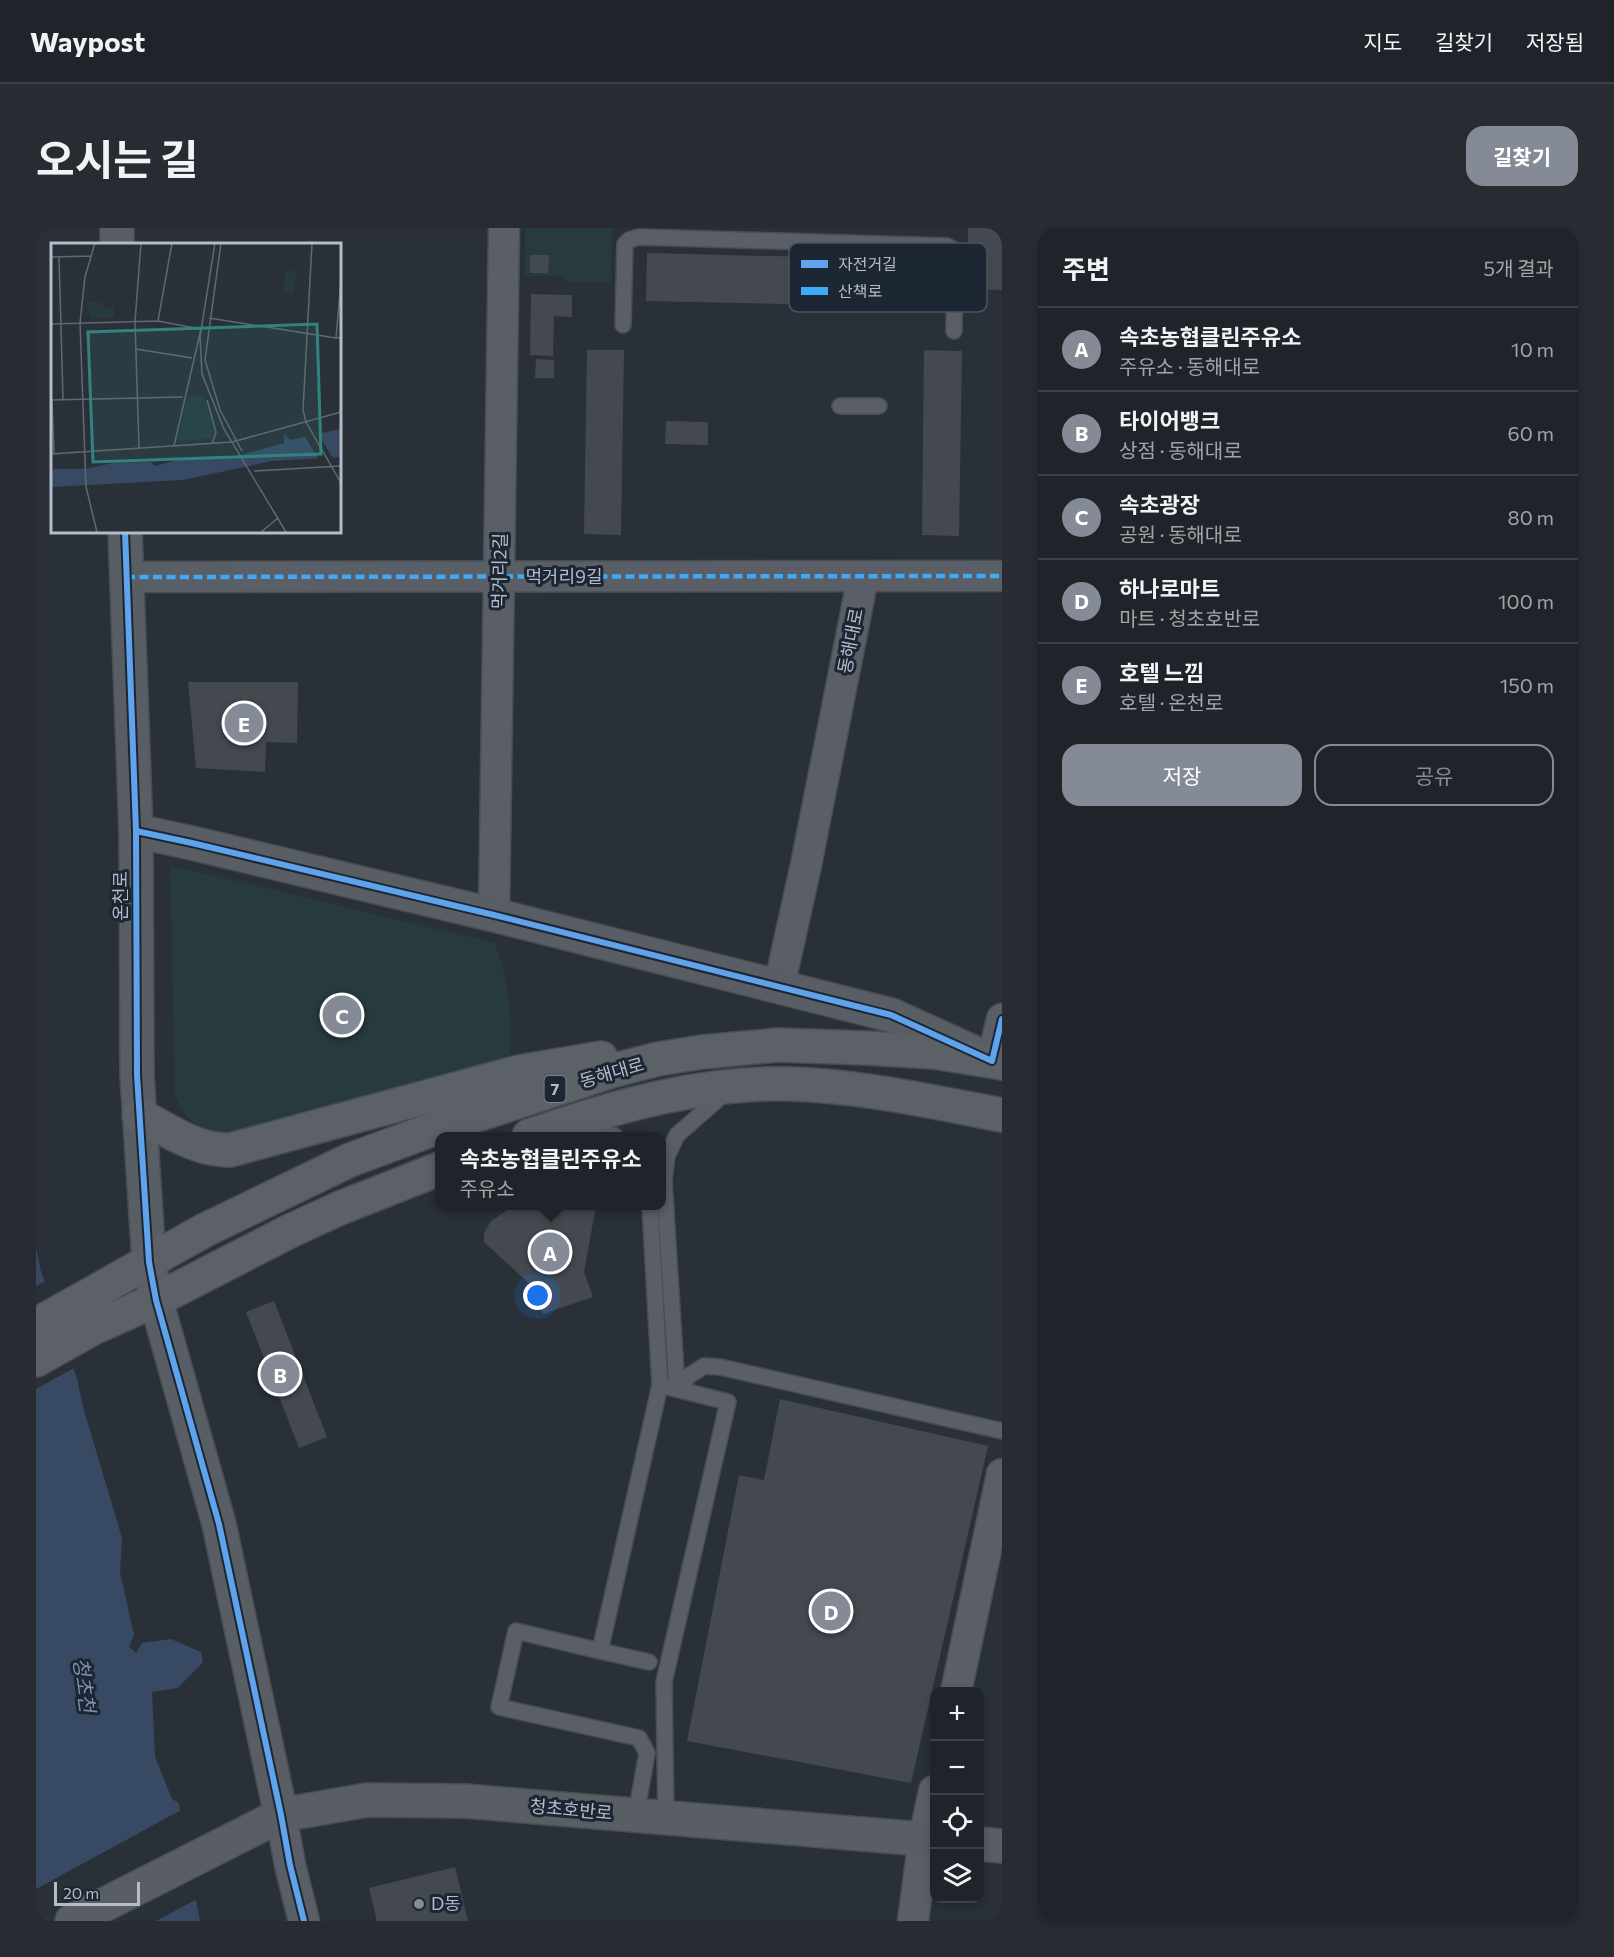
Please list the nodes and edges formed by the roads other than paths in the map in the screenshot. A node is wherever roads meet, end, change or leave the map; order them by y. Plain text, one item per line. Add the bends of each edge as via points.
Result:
1 (504, 228) edge
2 (844, 243) edge
3 (954, 312) edge
4 (623, 325) dead end
5 (954, 331) dead end
6 (840, 406) dead end
7 (879, 406) dead end
8 (125, 532) edge
9 (1002, 576) edge
10 (126, 577) junction
11 (500, 577) junction
12 (863, 577) junction
13 (136, 831) junction
14 (494, 915) junction
15 (779, 987) junction
16 (1002, 1018) edge
17 (702, 1052) junction
18 (997, 1062) edge
19 (734, 1086) junction
20 (140, 1115) junction
21 (1002, 1115) edge
22 (562, 1125) junction
23 (543, 1132) edge
24 (603, 1132) edge
25 (666, 1164) edge
26 (435, 1170) edge
27 (650, 1210) edge
28 (666, 1210) edge
29 (149, 1262) junction
30 (156, 1300) junction
31 (89, 1312) junction
32 (36, 1325) edge
33 (36, 1360) edge
34 (660, 1385) junction
35 (677, 1389) junction
36 (1002, 1431) edge
37 (1002, 1474) edge
38 (600, 1651) junction
39 (649, 1662) dead end
40 (957, 1687) edge
41 (934, 1795) edge
42 (281, 1815) junction
43 (651, 1816) junction
44 (929, 1839) edge
45 (984, 1844) edge
46 (1002, 1846) edge
47 (72, 1921) edge
48 (304, 1921) edge
49 (913, 1921) edge

1 - 11 street, 먹거리2길
2 - 4 lane via 639,237 629,240 625,244
3 - 5 lane
6 - 7 lane
8 - 10 street, 온천로
9 - 12 street, 먹거리9길
10 - 11 street, 먹거리9길
10 - 13 street, 온천로
11 - 12 street, 먹거리9길
11 - 14 street, 먹거리2길
12 - 15 street, 동해대로
13 - 14 street
13 - 20 street, 온천로 via 136,1075
14 - 15 street
15 - 18 street via 891,1015
16 - 18 street
17 - 18 main road, 동해대로 / 7 via 778,1045 934,1052
17 - 20 main road via 589,1059 519,1072 230,1150 195,1144
17 - 29 main road, 동해대로 / 7 via 615,1070 350,1160
19 - 21 main road, 동해대로 / 7 via 824,1086
19 - 22 main road, 동해대로 / 7 via 640,1102
19 - 25 lane via 677,1135
20 - 29 street, 온천로
22 - 23 main road, 동해대로 / 7
22 - 24 lane
26 - 30 main road, 7 via 321,1216
27 - 34 lane
28 - 35 lane
29 - 30 street, 온천로
29 - 31 main road, 동해대로 / 7
30 - 31 main road, 7
30 - 42 street, 온천로 via 219,1524
31 - 32 main road, 7
31 - 33 main road, 7
34 - 35 lane
34 - 38 lane
35 - 36 lane via 704,1366 720,1367
35 - 43 lane via 728,1402 664,1682
37 - 40 street
38 - 39 lane
38 - 43 lane via 516,1632 499,1707 639,1738 647,1753
41 - 44 street
42 - 43 street, 청초호반로 via 378,1800 465,1801
42 - 47 street, 청초호반로
42 - 48 street
43 - 44 street, 청초호반로
44 - 49 street
45 - 46 street

